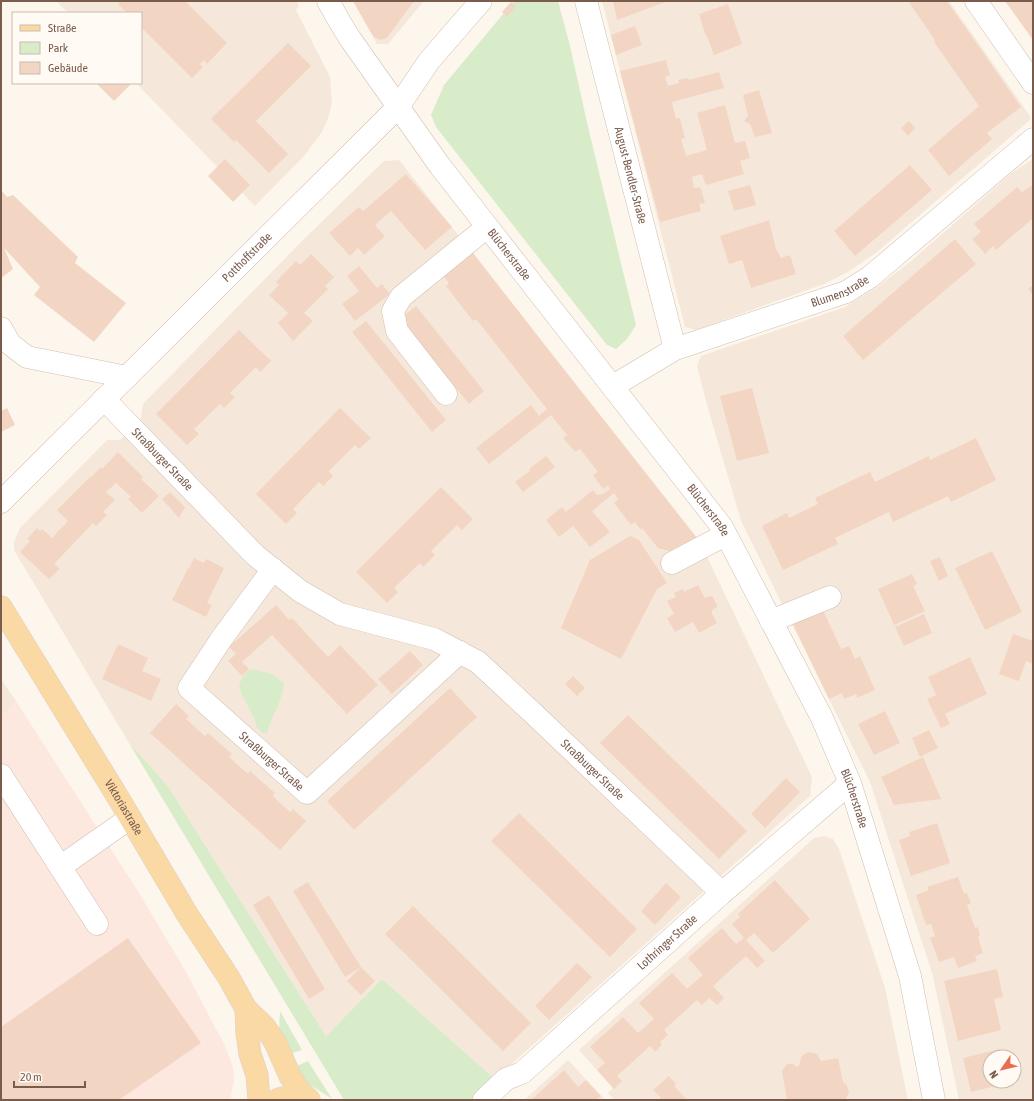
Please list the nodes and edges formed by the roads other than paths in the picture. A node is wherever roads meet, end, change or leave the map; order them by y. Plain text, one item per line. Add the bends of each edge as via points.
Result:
1 (328, 1) edge
2 (481, 1) edge
3 (586, 1) edge
4 (976, 1) edge
5 (1033, 82) edge
6 (398, 107) junction
7 (1033, 139) edge
8 (487, 227) junction
9 (1, 328) edge
10 (675, 349) junction
11 (127, 377) junction
12 (613, 386) junction
13 (446, 394) dead end
14 (104, 399) junction
15 (1, 502) edge
16 (725, 535) junction
17 (672, 563) dead end
18 (273, 569) junction
19 (830, 597) dead end
20 (1, 607) edge
21 (771, 621) junction
22 (460, 652) junction
23 (1, 775) edge
24 (850, 783) junction
25 (130, 818) junction
26 (60, 867) junction
27 (722, 893) junction
28 (97, 924) dead end
29 (246, 1009) junction
30 (259, 1100) edge
31 (277, 1100) edge
32 (309, 1100) edge
33 (484, 1100) edge
34 (934, 1100) edge

1 - 6 street, Blücherstraße via 340,24
2 - 6 street, Potthoffstraße via 429,61
3 - 10 street, August-Bendler-Straße
4 - 5 street
6 - 8 street, Blücherstraße
6 - 11 street, Potthoffstraße
7 - 10 street, Blumenstraße via 870,277 846,292
8 - 12 street, Blücherstraße
8 - 13 street via 401,297 393,311 397,331
9 - 11 street via 10,344 27,357
10 - 12 street, Blumenstraße
11 - 14 street, Potthoffstraße
12 - 16 street, Blücherstraße
14 - 15 street, Potthoffstraße
14 - 18 street, Straßburger Straße via 255,555
16 - 17 street
16 - 21 street, Blücherstraße
18 - 22 street, Straßburger Straße via 300,591 340,614 434,639
18 - 22 street, Straßburger Straße via 189,688 307,793
19 - 21 street
20 - 25 main road, Viktoriastraße
21 - 24 street, Blücherstraße via 822,718
22 - 27 street, Straßburger Straße via 478,662 507,688
23 - 26 street
24 - 27 street, Lothringer Straße
24 - 34 street, Blücherstraße via 910,976
25 - 26 street
25 - 29 main road, Viktoriastraße
26 - 28 street
27 - 33 street, Lothringer Straße via 522,1073 506,1080
29 - 30 main road, Viktoriastraße via 247,1033 257,1075
29 - 32 main road, Viktoriastraße via 264,1026 275,1042 290,1076
31 - 32 main road via 296,1097

